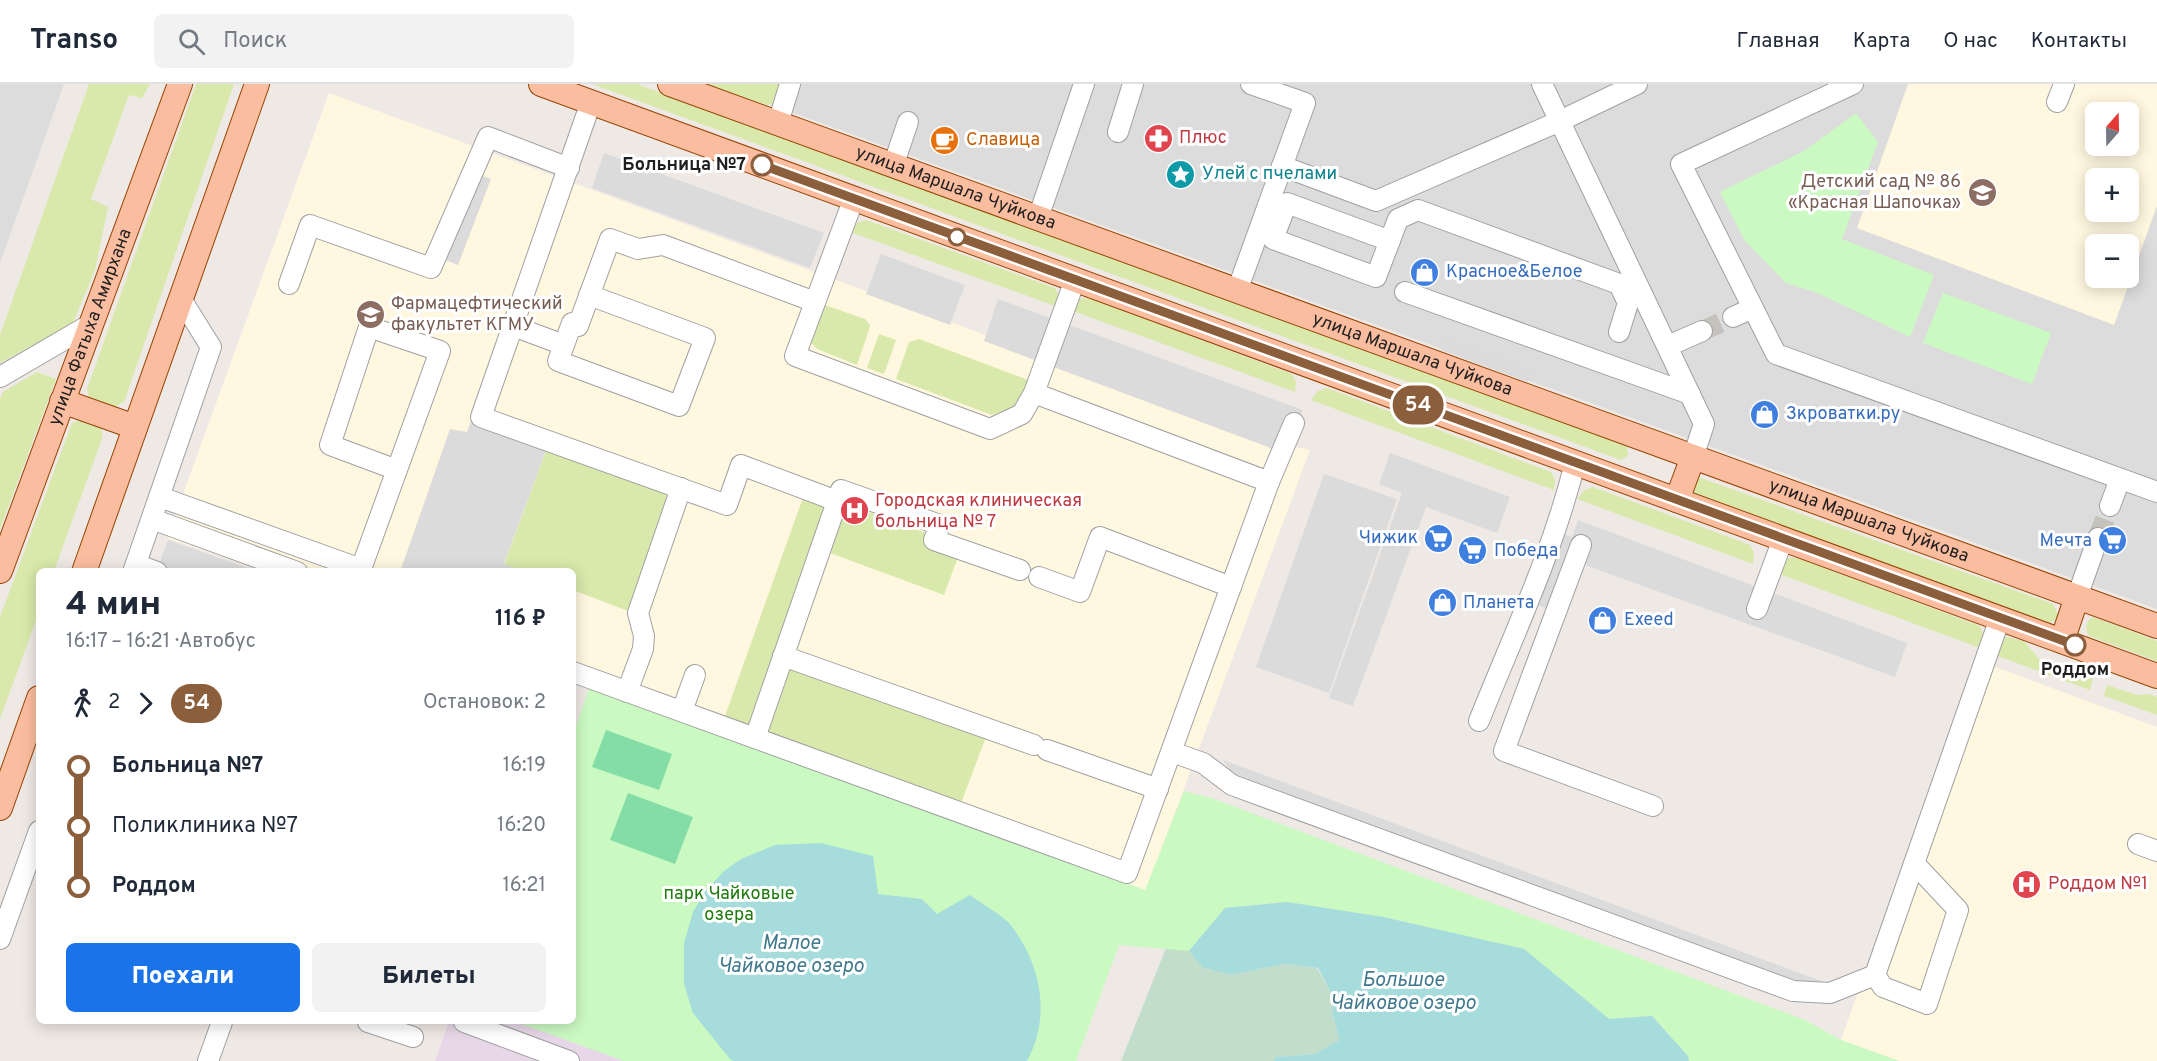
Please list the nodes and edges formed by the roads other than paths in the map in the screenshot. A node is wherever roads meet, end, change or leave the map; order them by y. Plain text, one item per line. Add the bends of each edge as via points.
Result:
1 (180, 84) edge
2 (257, 84) edge
3 (541, 84) edge
4 (670, 84) edge
5 (790, 84) edge
6 (1084, 84) edge
7 (1133, 84) edge
8 (1251, 84) edge
9 (1542, 84) edge
10 (1637, 84) edge
11 (1853, 84) edge
12 (591, 102) junction
13 (1560, 121) junction
14 (908, 122) dead end
15 (778, 123) junction
16 (1118, 132) dead end
17 (893, 166) junction
18 (1282, 166) junction
19 (569, 168) junction
20 (1387, 196) junction
21 (854, 198) junction
22 (1038, 218) junction
23 (1398, 219) junction
24 (1390, 241) junction
25 (1075, 280) junction
26 (289, 284) dead end
27 (1237, 291) junction
28 (1405, 292) dead end
29 (589, 295) junction
30 (181, 299) junction
31 (815, 302) junction
32 (1753, 308) junction
33 (1733, 317) tunnel mouth
34 (91, 324) junction
35 (513, 326) junction
36 (1702, 331) tunnel mouth
37 (1619, 332) dead end
38 (564, 345) junction
39 (1668, 346) junction
40 (0, 377) edge
41 (1034, 393) junction
42 (1690, 394) junction
43 (63, 401) junction
44 (1294, 423) dead end
45 (135, 427) junction
46 (1692, 457) junction
47 (1575, 463) junction
48 (397, 470) junction
49 (2120, 479) junction
50 (1269, 482) junction
51 (681, 488) junction
52 (2157, 492) edge
53 (160, 497) junction
54 (1677, 500) junction
55 (837, 501) junction
56 (2110, 506) tunnel mouth
57 (152, 519) junction
58 (2098, 538) tunnel mouth
59 (1783, 539) junction
60 (1581, 544) dead end
61 (85, 568) edge
62 (135, 568) edge
63 (286, 568) edge
64 (358, 568) edge
65 (361, 568) edge
66 (1020, 570) dead end
67 (0, 571) edge
68 (1040, 577) dead end
69 (1231, 587) junction
70 (2077, 597) junction
71 (1757, 609) dead end
72 (2000, 618) junction
73 (2157, 626) edge
74 (2062, 641) junction
75 (783, 656) junction
76 (576, 673) edge
77 (695, 675) dead end
78 (2157, 676) edge
79 (627, 692) junction
80 (36, 706) edge
81 (682, 711) junction
82 (1479, 721) dead end
83 (755, 738) junction
84 (1172, 752) junction
85 (1158, 789) junction
86 (1653, 807) dead end
87 (0, 808) edge
88 (36, 839) edge
89 (2138, 844) dead end
90 (2157, 851) edge
91 (1914, 863) junction
92 (0, 939) edge
93 (1875, 975) junction
94 (221, 1024) edge
95 (374, 1024) edge
96 (469, 1024) edge
97 (413, 1037) dead end
98 (208, 1061) edge
99 (569, 1061) edge

1 - 34 main road, улица Фатыха Амирхана
2 - 30 main road
3 - 12 main road
4 - 15 main road, улица Маршала Чуйкова
5 - 15 lane
6 - 22 lane
7 - 16 lane
8 - 18 lane via 1305,103
9 - 13 lane
10 - 13 lane
11 - 32 lane via 1681,164
12 - 19 lane
12 - 21 main road
13 - 20 lane
13 - 39 lane
14 - 17 lane
15 - 17 main road, улица Маршала Чуйкова
17 - 22 main road, улица Маршала Чуйкова
18 - 20 lane via 1376,201
18 - 27 lane
19 - 26 lane via 488,137 431,268 310,225
19 - 35 lane
20 - 23 lane
21 - 25 main road
21 - 31 lane
22 - 27 main road, улица Маршала Чуйкова
23 - 24 lane
23 - 37 lane via 1418,210 1619,284 1628,303
24 - 24 lane via 1376,277 1273,238 1287,203
25 - 41 lane
25 - 47 main road
27 - 46 main road, улица Маршала Чуйкова
28 - 42 lane
29 - 31 lane via 610,239 638,249 663,245
29 - 38 lane via 578,326 572,323
29 - 38 lane via 705,338 680,406 558,360
30 - 45 main road
30 - 53 lane via 212,347
31 - 41 lane via 795,356 990,429 1022,414
32 - 33 lane
32 - 49 lane via 1776,354
34 - 40 lane
34 - 43 main road, улица Фатыха Амирхана
35 - 38 lane
35 - 51 lane via 481,417
36 - 39 lane
39 - 42 lane
41 - 50 lane
42 - 46 lane via 1704,424
43 - 45 main road
43 - 67 main road, улица Фатыха Амирхана
44 - 50 lane
45 - 61 main road
46 - 54 main road
46 - 70 main road, улица Маршала Чуйкова
47 - 54 main road
47 - 82 lane via 1553,535
48 - 48 lane via 440,351 369,327 330,444
48 - 65 lane
49 - 52 lane
49 - 56 lane
50 - 69 lane
51 - 55 lane via 727,505 741,465
51 - 79 lane via 638,613 643,649
53 - 57 lane
53 - 64 lane
54 - 59 main road
55 - 66 lane via 841,490 940,525 934,540
55 - 75 lane
57 - 62 lane
57 - 63 lane
58 - 70 lane
59 - 71 lane
59 - 72 main road
60 - 86 lane via 1504,751
68 - 69 lane via 1080,592 1100,537
69 - 84 lane
70 - 73 main road, улица Маршала Чуйкова
70 - 74 main road
72 - 74 main road
72 - 91 lane
74 - 78 main road
75 - 83 lane
75 - 85 lane
76 - 79 lane
77 - 81 lane
79 - 81 lane
80 - 87 main road
81 - 83 lane
83 - 85 lane via 1127,873
84 - 85 lane
84 - 93 lane via 1203,763 1232,785 1793,991 1830,993
88 - 92 lane
89 - 90 lane
91 - 93 lane
91 - 93 lane via 1958,910 1927,1004 1883,987
94 - 98 lane
95 - 97 lane
96 - 99 lane

